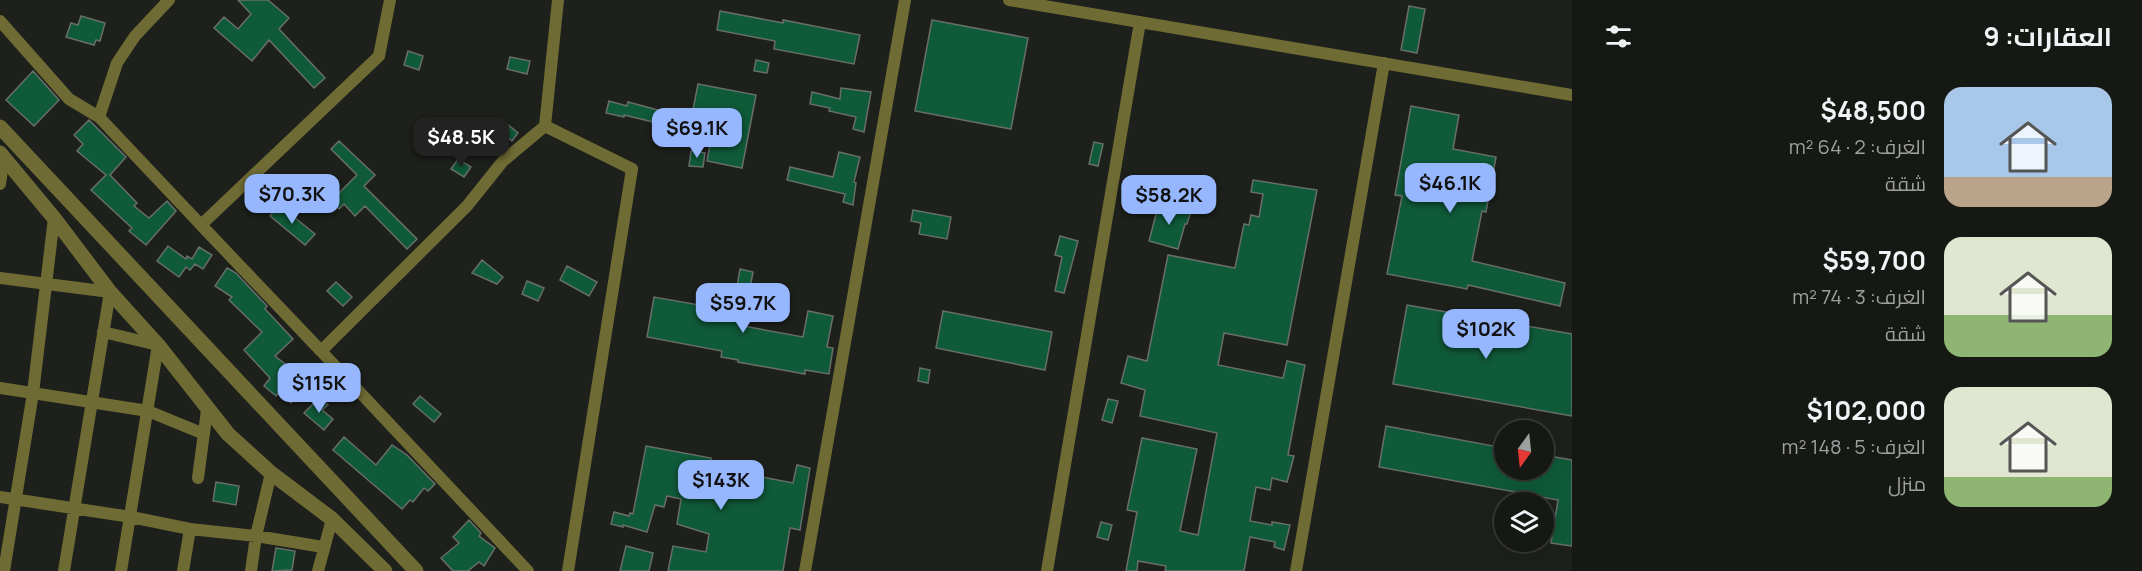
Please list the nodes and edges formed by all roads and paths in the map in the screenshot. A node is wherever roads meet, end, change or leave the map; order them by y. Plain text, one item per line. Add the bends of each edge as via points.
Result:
1 (169, 0) edge
2 (390, 0) edge
3 (558, 0) edge
4 (905, 0) edge
5 (1009, 0) edge
6 (0, 21) edge
7 (1140, 22) junction
8 (1384, 63) junction
9 (1572, 94) edge
10 (99, 117) junction
11 (545, 126) junction
12 (0, 127) edge
13 (2, 155) edge
14 (0, 184) edge
15 (54, 218) junction
16 (201, 225) junction
17 (0, 278) edge
18 (44, 284) junction
19 (110, 292) junction
20 (104, 332) junction
21 (158, 345) junction
22 (321, 351) junction
23 (0, 388) edge
24 (33, 393) junction
25 (92, 402) junction
26 (148, 411) junction
27 (207, 411) junction
28 (204, 434) junction
29 (270, 473) junction
30 (198, 478) dead end
31 (0, 497) edge
32 (17, 500) junction
33 (75, 509) junction
34 (131, 517) junction
35 (332, 519) junction
36 (190, 529) junction
37 (256, 536) junction
38 (323, 547) junction
39 (4, 571) edge
40 (64, 571) edge
41 (121, 571) edge
42 (183, 571) edge
43 (250, 571) edge
44 (318, 571) edge
45 (385, 571) edge
46 (416, 571) edge
47 (528, 571) edge
48 (568, 571) edge
49 (805, 571) edge
50 (1047, 571) edge
51 (1296, 571) edge

1 - 10 street via 135,36 117,63
2 - 16 street via 380,56
3 - 11 street
4 - 49 street
5 - 7 street
6 - 10 street via 69,99
7 - 8 street
7 - 50 street
8 - 9 street
8 - 51 street
10 - 16 street
11 - 22 street via 502,161 467,206
11 - 48 street via 632,169
12 - 46 street
13 - 14 street
13 - 15 street
15 - 18 street
15 - 19 street
16 - 22 street
17 - 18 street
18 - 19 street
18 - 24 street
19 - 20 street
19 - 21 street
20 - 21 street
20 - 25 street
21 - 26 street
21 - 27 street
22 - 47 street
23 - 24 street
24 - 25 street
24 - 32 street
25 - 26 street
25 - 33 street
26 - 28 street
26 - 34 street
27 - 28 street
27 - 29 street
28 - 30 street
29 - 35 street
29 - 37 street
31 - 32 street
32 - 33 street
32 - 39 street
33 - 34 street
33 - 40 street
34 - 36 street
34 - 41 street
35 - 38 street
35 - 45 street
36 - 37 street
36 - 42 street
37 - 38 street
37 - 43 street
38 - 44 street

